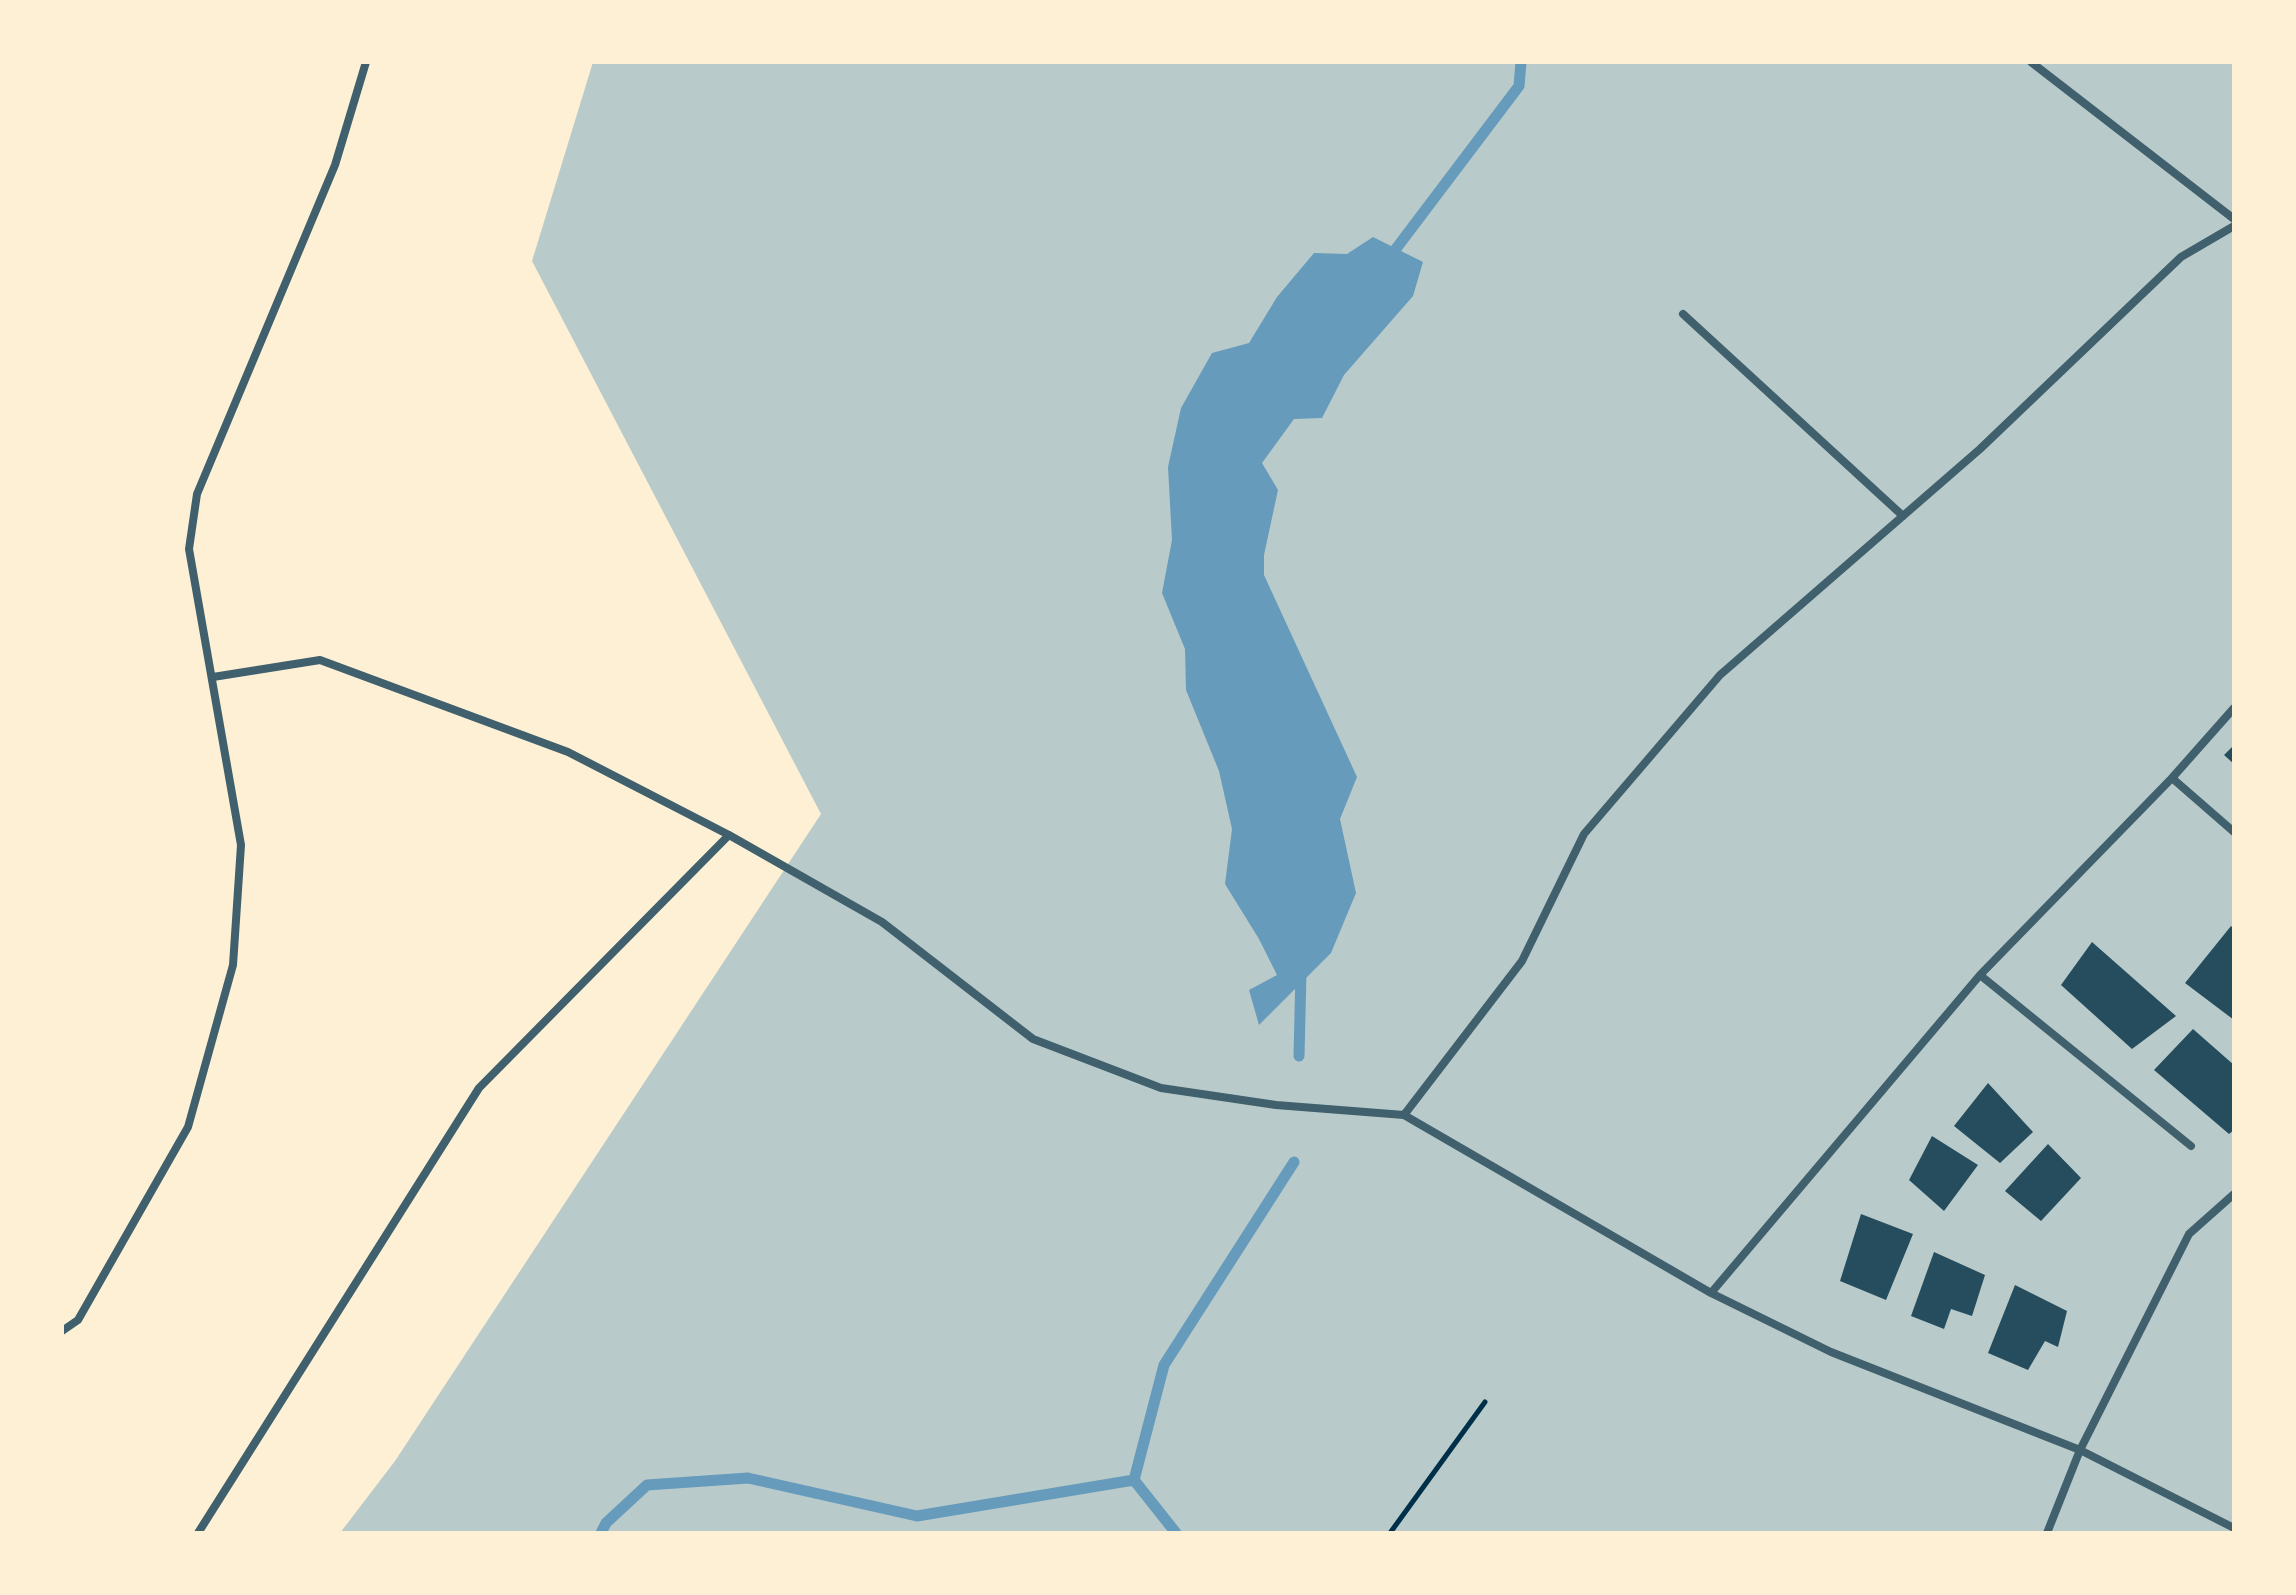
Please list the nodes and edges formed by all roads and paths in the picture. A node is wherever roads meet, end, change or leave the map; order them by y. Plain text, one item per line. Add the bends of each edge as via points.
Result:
1 (366, 62) edge
2 (2031, 62) edge
3 (2234, 219) edge
4 (2234, 226) edge
5 (1683, 314) dead end
6 (1903, 516) junction
7 (213, 677) junction
8 (2234, 708) edge
9 (2172, 778) junction
10 (2234, 832) edge
11 (729, 835) junction
12 (1980, 975) junction
13 (1404, 1115) junction
14 (2191, 1146) dead end
15 (2234, 1194) edge
16 (1711, 1293) junction
17 (62, 1331) edge
18 (1485, 1402) dead end
19 (2080, 1450) junction
20 (2234, 1528) edge
21 (198, 1533) edge
22 (1390, 1533) edge
23 (2047, 1533) edge

1 - 7 street via 335,165 197,494 189,549
2 - 3 street
4 - 6 street via 2181,257
5 - 6 street
6 - 13 street via 1720,675 1584,834 1522,961
7 - 11 street via 320,660 568,752
7 - 17 street via 241,845 233,965 188,1127 78,1320
8 - 9 street
9 - 10 street
9 - 12 street
11 - 13 street via 882,922 1033,1039 1161,1088 1276,1105
11 - 21 street via 479,1088
12 - 14 street
12 - 16 street
13 - 16 street
15 - 19 street via 2189,1234
16 - 19 street via 1831,1352
18 - 22 path
19 - 20 street
19 - 23 street

